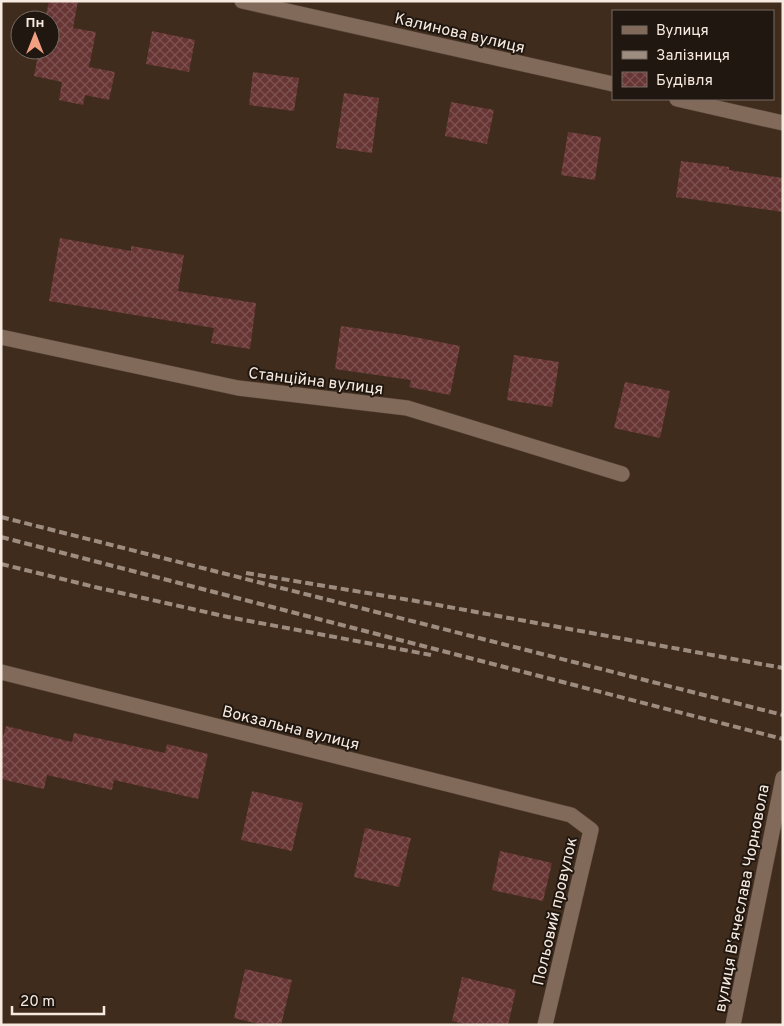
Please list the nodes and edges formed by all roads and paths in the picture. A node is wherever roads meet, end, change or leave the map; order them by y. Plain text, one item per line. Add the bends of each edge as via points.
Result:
1 (242, 1) edge
2 (612, 84) edge
3 (682, 100) edge
4 (783, 122) edge
5 (1, 337) edge
6 (622, 474) dead end
7 (1, 672) edge
8 (783, 778) edge
9 (571, 815) joint
10 (545, 1025) edge
11 (733, 1025) edge

1 - 2 street, Калинова вулиця
3 - 4 street
5 - 6 street, Станційна вулиця via 238,388 407,408
7 - 9 street, Вокзальна вулиця
8 - 11 street, вулиця Вʼячеслава Чорновола
9 - 10 street, Польовий провулок via 591,830

